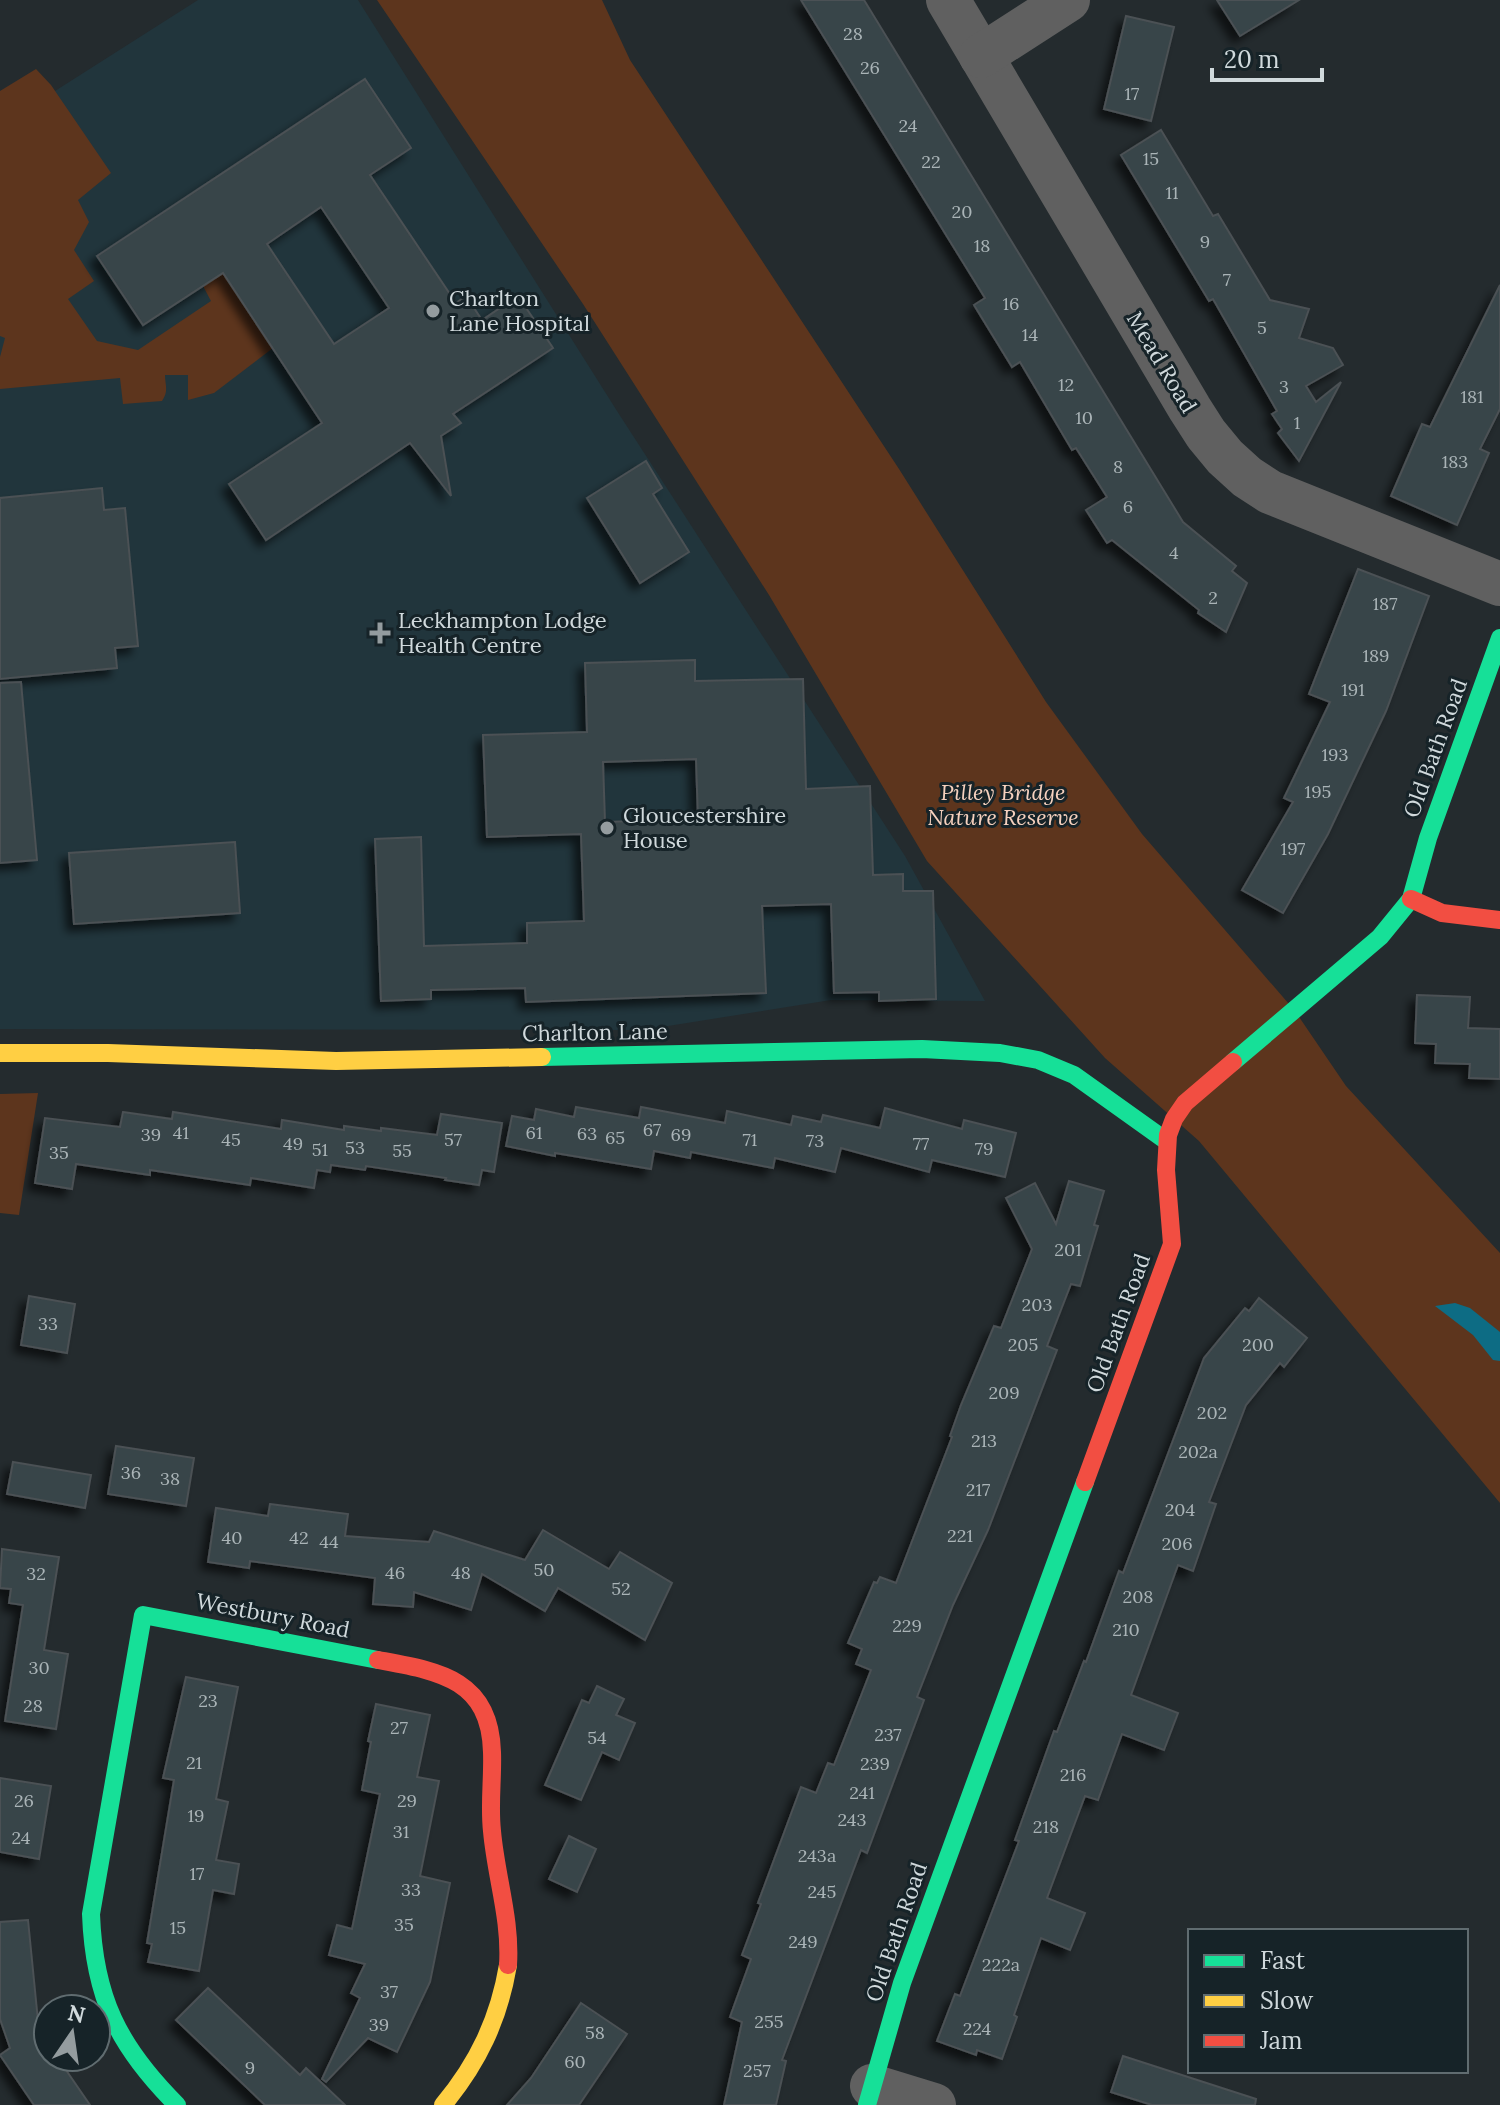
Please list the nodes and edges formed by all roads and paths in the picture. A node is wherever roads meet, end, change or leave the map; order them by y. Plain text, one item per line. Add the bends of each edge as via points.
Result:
1 (948, 0) edge
2 (1068, 0) edge
3 (981, 56) junction
4 (1500, 584) edge
5 (1500, 638) edge
6 (1411, 899) junction
7 (1500, 920) edge
8 (0, 1053) edge
9 (1165, 1140) junction
10 (869, 2096) edge
11 (177, 2105) edge
12 (443, 2105) edge
13 (934, 2105) edge

1 - 3 street, Mead Road
2 - 3 street
3 - 4 street, Mead Road via 1190,409 1225,457 1247,477 1291,502
5 - 6 street, Old Bath Road
6 - 7 street via 1442,913
6 - 9 street, Old Bath Road via 1380,937 1177,1112
8 - 9 street, Charlton Lane via 336,1061 988,1051 1017,1054 1073,1074
9 - 10 street, Old Bath Road via 1175,1220 1172,1244 902,1983
10 - 13 street
11 - 12 street, Westbury Road via 153,2083 114,2027 91,1942 91,1914 143,1615 430,1670 460,1683 483,1706 491,1722 494,1752 490,1813 506,1909 507,1973 487,2043

